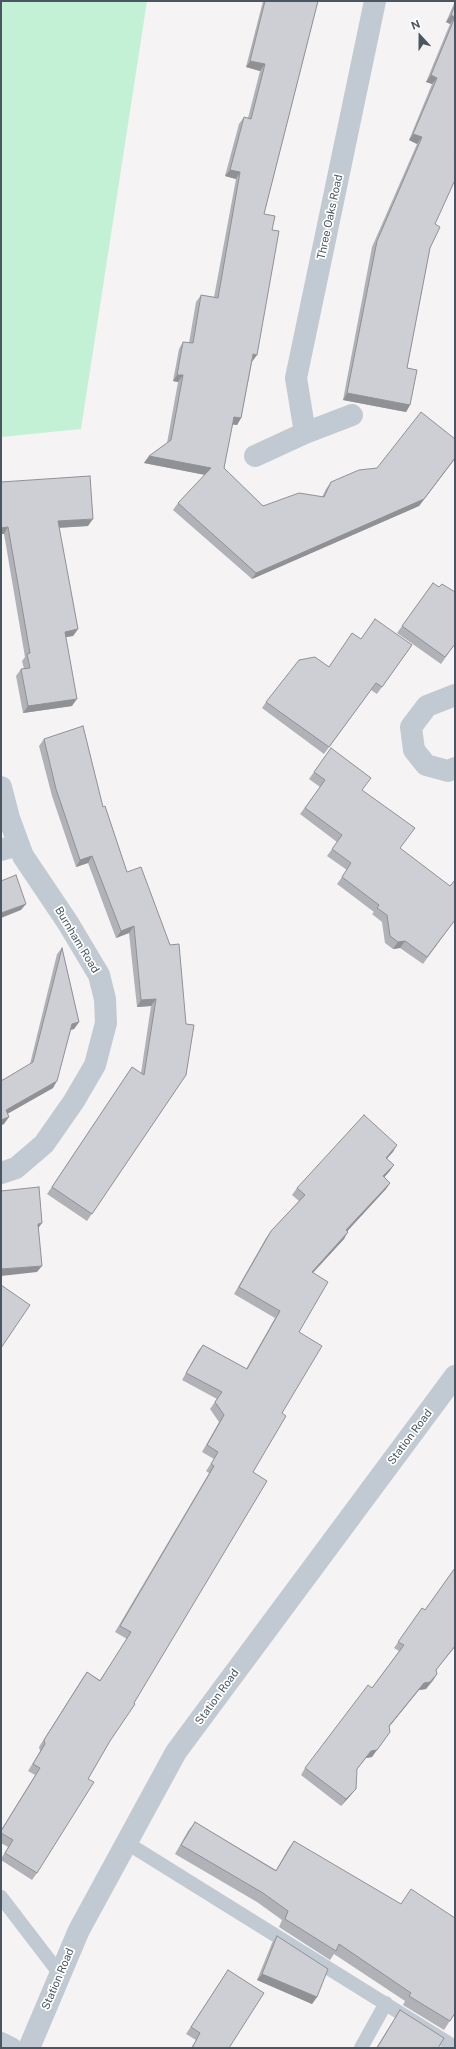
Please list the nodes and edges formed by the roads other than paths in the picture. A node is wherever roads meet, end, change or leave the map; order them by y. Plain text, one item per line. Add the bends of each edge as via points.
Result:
1 (375, 1) edge
2 (352, 415) dead end
3 (305, 433) junction
4 (255, 456) dead end
5 (455, 695) edge
6 (455, 768) edge
7 (1, 787) edge
8 (10, 848) edge
9 (1, 1173) edge
10 (455, 1376) edge
11 (127, 1843) junction
12 (1, 1897) edge
13 (60, 1974) junction
14 (386, 2003) junction
15 (1, 2044) edge
16 (455, 2047) edge
17 (11, 2048) edge
18 (29, 2048) edge
19 (361, 2048) edge

1 - 3 street, Three Oaks Road via 296,378
2 - 3 street
3 - 4 street
5 - 6 street via 427,706 410,727 414,750 426,765 448,771
7 - 8 street, Burnham Road via 9,818
8 - 9 street, Burnham Road via 23,856 99,975 106,1000 106,1023 95,1065 44,1144 16,1168
10 - 11 street, Station Road via 176,1752
11 - 13 street, Station Road via 79,1930
11 - 14 lane
12 - 13 lane
13 - 18 street, Station Road
14 - 16 lane
14 - 19 lane
15 - 17 street

